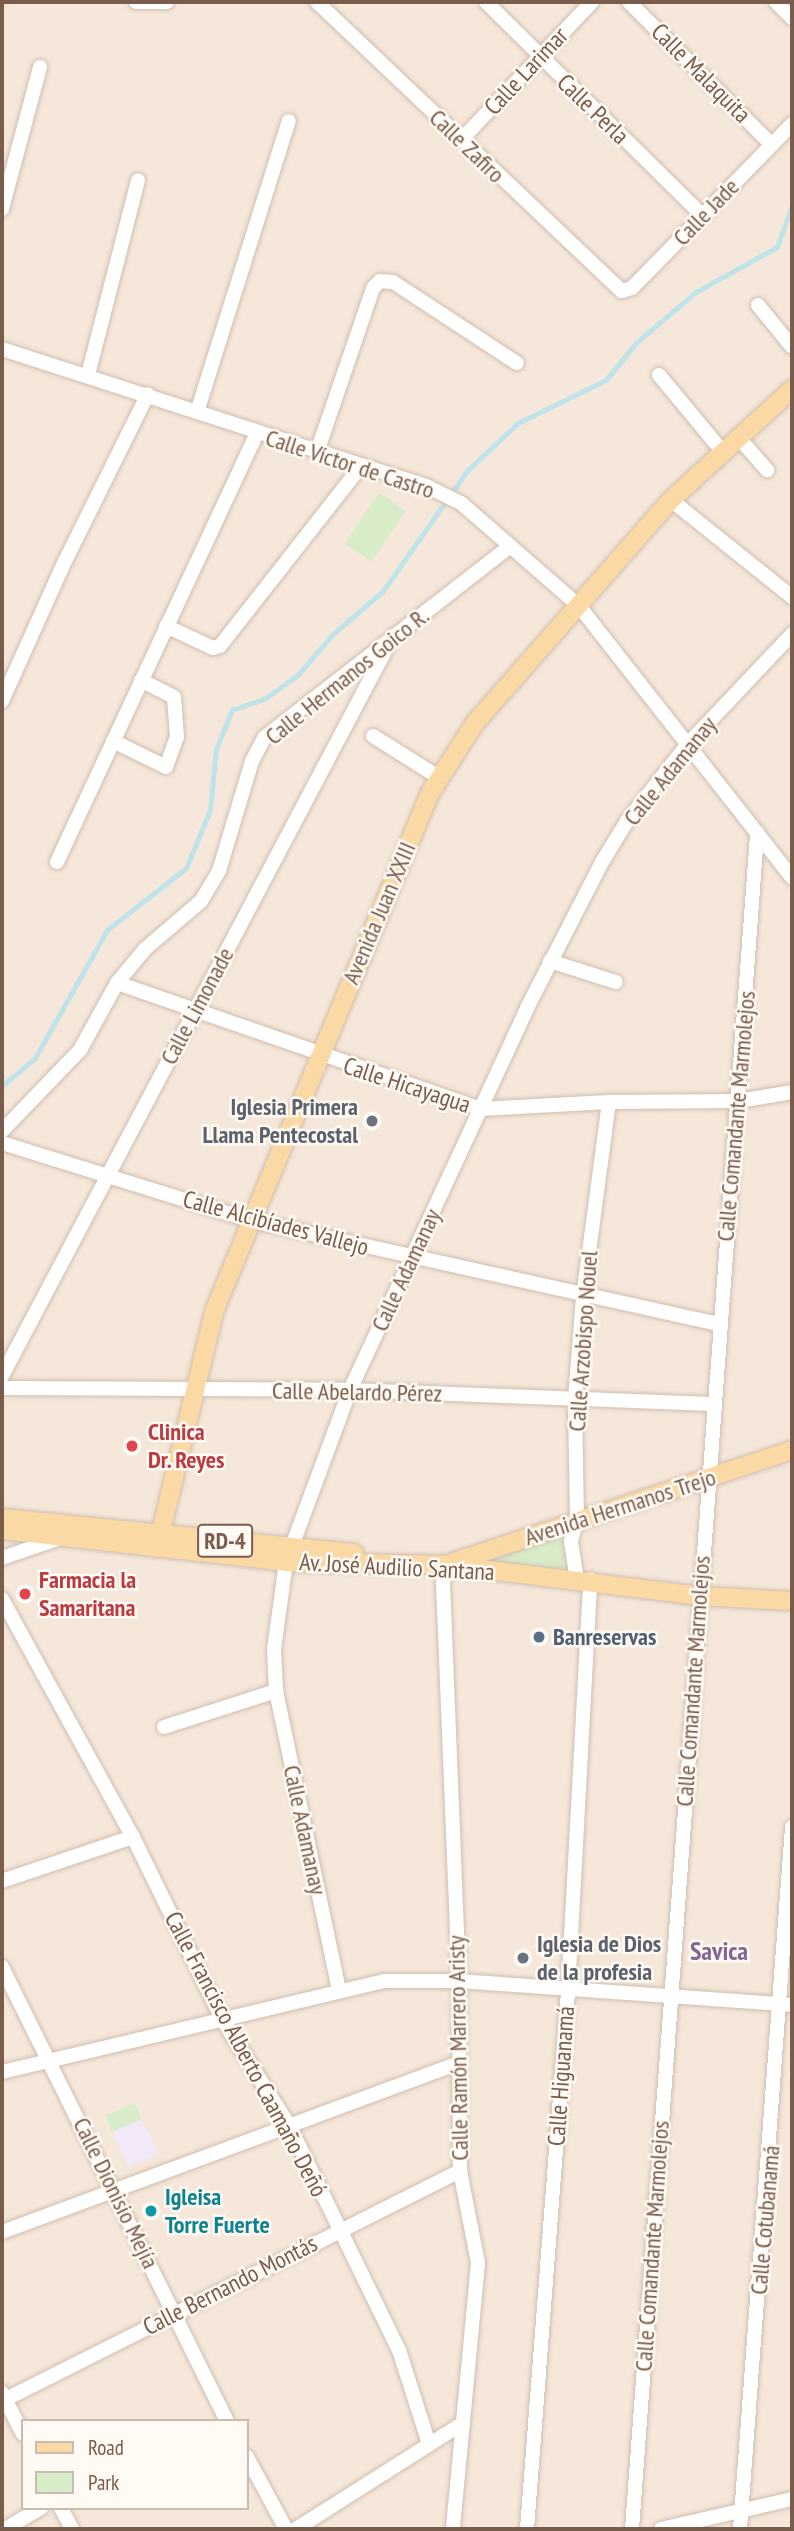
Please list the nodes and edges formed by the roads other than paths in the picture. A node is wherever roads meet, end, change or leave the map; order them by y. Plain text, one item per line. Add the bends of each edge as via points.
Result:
1 (136, 2) edge
2 (167, 2) edge
3 (317, 2) edge
4 (486, 2) edge
5 (592, 2) edge
6 (629, 2) edge
7 (776, 2) edge
8 (792, 18) edge
9 (540, 57) junction
10 (40, 67) dead end
11 (289, 121) dead end
12 (792, 124) edge
13 (461, 140) junction
14 (772, 145) junction
15 (138, 180) dead end
16 (2, 209) edge
17 (702, 215) junction
18 (617, 289) joint
19 (758, 305) dead end
20 (792, 347) edge
21 (2, 349) edge
22 (517, 363) dead end
23 (88, 375) junction
24 (659, 375) dead end
25 (792, 389) edge
26 (148, 394) junction
27 (197, 412) junction
28 (257, 433) junction
29 (739, 438) junction
30 (317, 452) junction
31 (723, 453) junction
32 (361, 466) junction
33 (767, 470) dead end
34 (671, 500) junction
35 (509, 547) junction
36 (792, 597) edge
37 (579, 606) junction
38 (166, 626) junction
39 (792, 634) edge
40 (393, 636) junction
41 (141, 680) junction
42 (2, 701) edge
43 (373, 736) dead end
44 (113, 741) junction
45 (688, 744) junction
46 (440, 778) junction
47 (757, 833) junction
48 (57, 862) dead end
49 (792, 877) edge
50 (550, 961) junction
51 (616, 982) dead end
52 (117, 983) junction
53 (195, 1011) junction
54 (318, 1055) junction
55 (792, 1092) edge
56 (740, 1101) junction
57 (609, 1102) junction
58 (480, 1109) junction
59 (2, 1130) edge
60 (2, 1143) edge
61 (107, 1176) junction
62 (248, 1220) junction
63 (412, 1258) junction
64 (583, 1297) junction
65 (718, 1324) junction
66 (2, 1376) edge
67 (2, 1388) edge
68 (351, 1390) junction
69 (194, 1391) junction
70 (575, 1399) junction
71 (712, 1404) junction
72 (792, 1450) edge
73 (709, 1478) junction
74 (2, 1518) edge
75 (577, 1519) junction
76 (2, 1530) edge
77 (60, 1538) junction
78 (158, 1541) junction
79 (290, 1555) junction
80 (2, 1558) edge
81 (447, 1564) junction
82 (584, 1580) junction
83 (699, 1595) junction
84 (2, 1599) edge
85 (792, 1601) edge
86 (276, 1691) junction
87 (164, 1727) dead end
88 (792, 1826) edge
89 (133, 1837) junction
90 (2, 1881) edge
91 (2, 1967) edge
92 (458, 1981) junction
93 (339, 1990) junction
94 (568, 1992) junction
95 (669, 1998) junction
96 (787, 2004) edge
97 (222, 2019) junction
98 (51, 2060) junction
99 (459, 2063) junction
100 (2, 2072) edge
101 (290, 2127) junction
102 (460, 2171) junction
103 (116, 2190) junction
104 (340, 2229) junction
105 (2, 2232) edge
106 (174, 2313) junction
107 (3, 2398) edge
108 (226, 2419) edge
109 (460, 2425) junction
110 (21, 2430) edge
111 (429, 2445) junction
112 (248, 2459) edge
113 (792, 2499) edge
114 (38, 2510) edge
115 (62, 2510) edge
116 (741, 2510) junction
117 (5, 2529) edge
118 (72, 2529) edge
119 (285, 2529) edge
120 (296, 2529) edge
121 (453, 2529) edge
122 (527, 2529) edge
123 (632, 2529) edge
124 (662, 2529) edge
125 (740, 2529) edge

1 - 2 street
3 - 13 street, Calle Zafiro
4 - 9 street, Calle Perla
5 - 9 street, Calle Larimar
6 - 14 street, Calle Malaquita
7 - 8 street
9 - 13 street, Calle Larimar
9 - 17 street, Calle Perla
10 - 16 street
11 - 27 street
12 - 14 street, Calle Jade
13 - 18 street, Calle Zafiro
14 - 17 street, Calle Jade
15 - 23 street
17 - 18 street, Calle Jade via 632,288
19 - 20 street
21 - 23 street, Calle Víctor de Castro
22 - 30 street via 393,282 380,281 373,288
23 - 26 street, Calle Víctor de Castro
24 - 31 street
25 - 29 main road, Avenida Juan XXIII
26 - 27 street, Calle Víctor de Castro
26 - 42 street
27 - 28 street, Calle Víctor de Castro
28 - 30 street, Calle Víctor de Castro
28 - 38 street
29 - 31 main road, Avenida Juan XXIII
29 - 33 street
30 - 32 street, Calle Víctor de Castro
31 - 34 main road, Avenida Juan XXIII
32 - 35 street, Calle Víctor de Castro via 428,487 461,503
32 - 38 street via 220,646 213,648
34 - 36 street
34 - 37 main road, Avenida Juan XXIII
35 - 37 street, Calle Víctor de Castro
35 - 40 street, Calle Hermanos Goico R.
37 - 45 street, Calle Víctor de Castro
37 - 46 main road, Avenida Juan XXIII via 475,723
38 - 41 street
39 - 45 street, Calle Adamanay
40 - 52 street, Calle Hermanos Goico R. via 265,737 252,761 226,850 207,891 145,949
40 - 53 street, Calle Limonade
41 - 44 street
41 - 44 street via 174,697 177,737 166,767
43 - 46 street
44 - 48 street
45 - 47 street, Calle Víctor de Castro
45 - 50 street, Calle Adamanay via 627,821
46 - 54 main road, Avenida Juan XXIII
47 - 49 street, Calle Víctor de Castro
47 - 56 street, Calle Comandante Marmolejos
50 - 51 street
50 - 58 street, Calle Adamanay
52 - 53 street, Calle Hicayagua
52 - 59 street, Calle Hermanos Goico R. via 80,1050
53 - 54 street, Calle Hicayagua
53 - 61 street, Calle Limonade
54 - 58 street, Calle Hicayagua
54 - 62 main road, Avenida Juan XXIII
55 - 56 street, Calle Hicayagua
56 - 57 street, Calle Hicayagua
56 - 65 street, Calle Comandante Marmolejos
57 - 58 street, Calle Hicayagua
57 - 64 street, Calle Arzobispo Nouel
58 - 63 street, Calle Adamanay
60 - 61 street, Calle Alcibíades Vallejo
61 - 62 street, Calle Alcibíades Vallejo
61 - 66 street, Calle Limonade
62 - 63 street, Calle Alcibíades Vallejo
62 - 69 main road, Avenida Juan XXIII via 215,1309
63 - 64 street, Calle Alcibíades Vallejo
63 - 68 street, Calle Adamanay
64 - 65 street, Calle Alcibíades Vallejo
64 - 70 street, Calle Arzobispo Nouel
65 - 71 street, Calle Comandante Marmolejos
67 - 69 street, Calle Abelardo Pérez
68 - 69 street, Calle Abelardo Pérez
68 - 70 street, Calle Abelardo Pérez
68 - 79 street, Calle Adamanay
69 - 78 main road, Avenida Juan XXIII
70 - 71 street, Calle Abelardo Pérez
70 - 75 street, Calle Arzobispo Nouel
71 - 73 street, Calle Comandante Marmolejos
72 - 73 main road, Avenida Hermanos Trejo / RD-4
73 - 75 main road, Avenida Hermanos Trejo / RD-4
73 - 83 street, Calle Comandante Marmolejos
74 - 78 main road, RD-4
75 - 81 main road, Avenida Hermanos Trejo / RD-4
75 - 82 street, Calle Arzobispo Nouel via 571,1541
76 - 77 main road, RD-4
77 - 78 main road, RD-4
77 - 80 street
78 - 79 main road, RD-4
79 - 81 main road, RD-4
79 - 86 street, Calle Adamanay via 274,1649
81 - 82 main road, Av. José Audilio Santana
81 - 92 street, Calle Ramón Marrero Aristy via 443,1583
82 - 83 main road, Av. José Audilio Santana
82 - 94 street, Calle Higuanamá
83 - 85 main road, Av. José Audilio Santana
83 - 95 street, Calle Comandante Marmolejos
84 - 89 street, Calle Francisco Alberto Caamaño Deñó
86 - 87 street
86 - 93 street, Calle Adamanay
88 - 96 street, Calle Cotubanamá
89 - 90 street
89 - 97 street, Calle Francisco Alberto Caamaño Deñó
91 - 98 street, Calle Dionisio Mejía
92 - 93 street via 385,1981
92 - 94 street
92 - 99 street, Calle Ramón Marrero Aristy
93 - 97 street
94 - 95 street
94 - 122 street, Calle Higuanamá
95 - 96 street
95 - 123 street, Calle Comandante Marmolejos
96 - 116 street, Calle Cotubanamá
97 - 98 street
97 - 101 street, Calle Francisco Alberto Caamaño Deñó
98 - 100 street
98 - 103 street, Calle Dionisio Mejía
99 - 101 street
99 - 102 street, Calle Ramón Marrero Aristy
101 - 103 street
101 - 104 street, Calle Francisco Alberto Caamaño Deñó
102 - 104 street, Calle Bernando Montás
102 - 109 street, Calle Ramón Marrero Aristy via 478,2263
103 - 105 street
103 - 106 street, Calle Dionisio Mejía
104 - 106 street, Calle Bernando Montás
104 - 111 street, Calle Francisco Alberto Caamaño Deñó via 399,2350
106 - 107 street, Calle Bernando Montás
106 - 108 street, Calle Dionisio Mejía
107 - 110 street
109 - 111 street
109 - 121 street, Calle Ramón Marrero Aristy
111 - 120 street
112 - 119 street
113 - 116 street
114 - 117 street
115 - 118 street
116 - 124 street
116 - 125 street, Calle Cotubanamá

